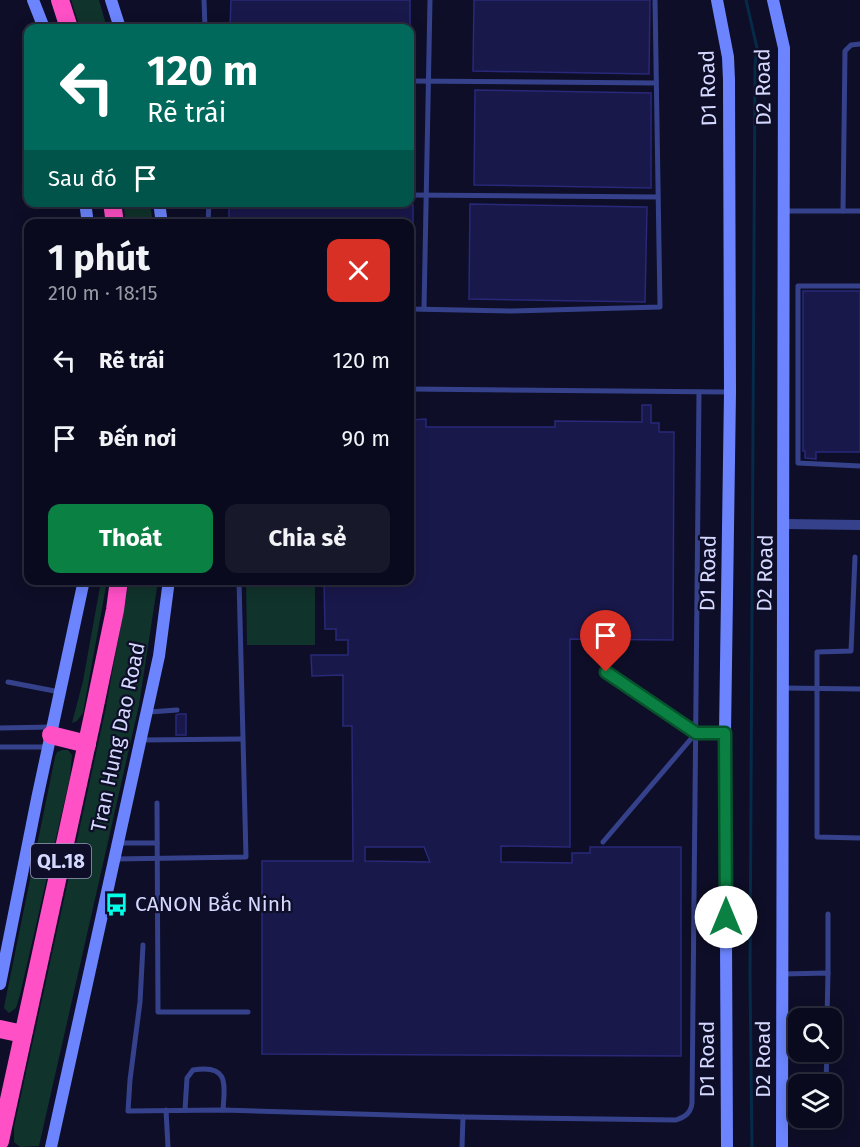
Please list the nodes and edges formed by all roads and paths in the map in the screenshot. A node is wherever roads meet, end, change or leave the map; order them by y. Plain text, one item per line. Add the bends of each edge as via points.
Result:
1 (33, 0) edge
2 (60, 0) edge
3 (111, 0) edge
4 (204, 0) edge
5 (430, 0) edge
6 (655, 0) edge
7 (717, 0) edge
8 (773, 0) edge
9 (42, 24) edge
10 (68, 24) edge
11 (119, 24) edge
12 (205, 24) edge
13 (860, 44) edge
14 (414, 81) edge
15 (428, 81) junction
16 (656, 83) junction
17 (414, 195) edge
18 (426, 195) junction
19 (658, 197) junction
20 (843, 211) junction
21 (860, 211) edge
22 (784, 212) junction
23 (860, 285) edge
24 (414, 309) edge
25 (424, 309) junction
26 (414, 389) edge
27 (699, 392) junction
28 (730, 392) junction
29 (860, 466) edge
30 (785, 524) junction
31 (860, 525) edge
32 (855, 557) dead end
33 (83, 585) edge
34 (118, 585) edge
35 (168, 585) edge
36 (238, 585) edge
37 (606, 672) dead end
38 (8, 682) dead end
39 (783, 688) junction
40 (817, 688) junction
41 (860, 689) edge
42 (60, 693) junction
43 (177, 710) dead end
44 (147, 712) junction
45 (0, 728) edge
46 (696, 733) junction
47 (725, 733) junction
48 (51, 736) junction
49 (242, 739) junction
50 (141, 740) junction
51 (87, 744) junction
52 (0, 747) edge
53 (157, 803) dead end
54 (860, 838) edge
55 (603, 842) dead end
56 (119, 843) junction
57 (157, 843) junction
58 (157, 858) junction
59 (115, 859) junction
60 (828, 914) dead end
61 (142, 945) dead end
62 (828, 973) junction
63 (782, 974) junction
64 (0, 984) edge
65 (827, 1008) edge
66 (248, 1012) dead end
67 (0, 1029) edge
68 (23, 1034) junction
69 (166, 1110) junction
70 (185, 1110) junction
71 (224, 1110) junction
72 (463, 1117) junction
73 (0, 1141) edge
74 (51, 1147) edge
75 (168, 1147) edge
76 (462, 1147) edge
77 (727, 1147) edge
78 (782, 1147) edge

1 - 9 street
2 - 10 highway
3 - 11 street
4 - 12 lane
5 - 15 lane
6 - 16 lane
7 - 28 street, D1 Road via 729,80
8 - 22 street, D2 Road via 784,48
13 - 20 lane via 845,51
14 - 15 lane
15 - 16 lane
15 - 18 lane
16 - 19 lane
17 - 18 lane
18 - 19 lane
18 - 25 lane
19 - 25 lane via 660,307
20 - 21 lane
20 - 22 lane
22 - 30 street, D2 Road
23 - 29 lane via 798,286 798,463
24 - 25 lane
26 - 27 lane
27 - 28 lane
27 - 46 lane
28 - 47 street, D1 Road
30 - 31 street
30 - 39 street, D2 Road
32 - 40 lane via 851,651 817,652
33 - 42 street
34 - 51 highway, Tran Hung Dao Road / QL.18
35 - 44 street, Tran Hung Dao Road
36 - 49 lane
37 - 46 lane
38 - 42 lane
39 - 40 lane
39 - 63 street, D2 Road
40 - 41 lane
40 - 54 lane via 817,837
42 - 48 street
43 - 44 lane
44 - 50 street, Tran Hung Dao Road
45 - 48 lane
46 - 47 lane
46 - 55 lane
46 - 72 lane via 692,1109 676,1120
47 - 77 street, D1 Road
48 - 51 highway
48 - 52 lane
48 - 64 street
49 - 50 lane
49 - 58 lane via 246,856
50 - 56 street, Tran Hung Dao Road
51 - 68 highway, Tran Hung Dao Road / QL.18
53 - 57 lane
56 - 57 lane
56 - 59 street, Tran Hung Dao Road
57 - 58 lane
58 - 59 lane
58 - 66 lane via 158,1012
59 - 74 street, Tran Hung Dao Road
60 - 62 lane
61 - 69 lane via 128,1111
62 - 63 lane
62 - 65 lane
63 - 78 street, D2 Road
67 - 68 highway
68 - 73 highway, Tran Hung Dao Road / QL.18
69 - 70 lane
69 - 75 lane
70 - 71 lane
70 - 71 lane via 187,1078 193,1070 207,1068 222,1076
71 - 72 lane
72 - 76 lane

